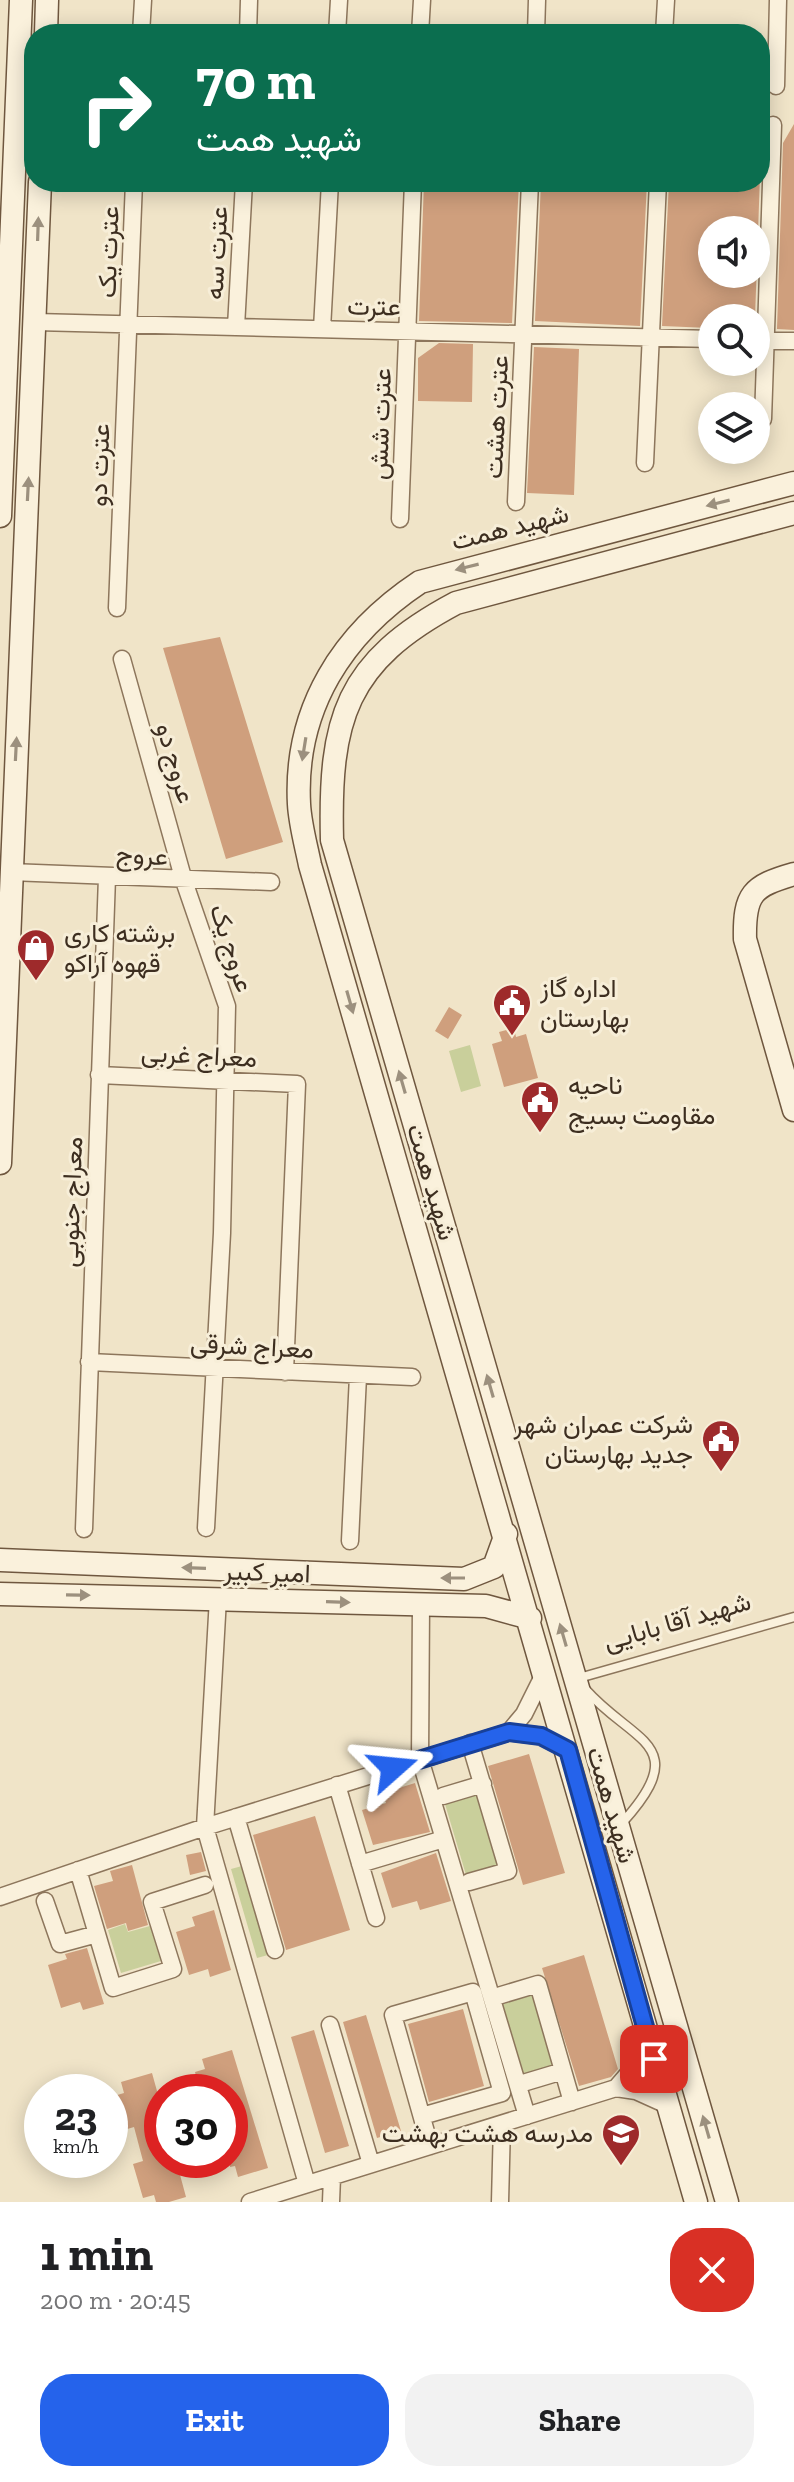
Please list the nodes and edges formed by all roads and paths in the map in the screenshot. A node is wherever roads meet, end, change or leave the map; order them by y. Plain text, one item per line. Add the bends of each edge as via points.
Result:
1 (21, 0) edge
2 (47, 0) edge
3 (143, 0) edge
4 (249, 0) edge
5 (339, 0) edge
6 (422, 0) edge
7 (537, 0) edge
8 (666, 0) edge
9 (778, 0) edge
10 (46, 24) edge
11 (142, 24) edge
12 (248, 24) edge
13 (338, 24) edge
14 (421, 24) edge
15 (536, 24) edge
16 (665, 24) edge
17 (776, 86) dead end
18 (773, 125) dead end
19 (770, 179) edge
20 (7, 186) edge
21 (40, 192) edge
22 (134, 192) edge
23 (243, 192) edge
24 (329, 192) edge
25 (413, 192) edge
26 (530, 192) edge
27 (658, 192) edge
28 (769, 192) edge
29 (763, 304) edge
30 (35, 322) junction
31 (129, 325) junction
32 (236, 327) junction
33 (322, 329) junction
34 (408, 331) junction
35 (524, 334) junction
36 (652, 337) junction
37 (698, 339) edge
38 (770, 340) edge
39 (794, 341) edge
40 (3, 413) edge
41 (645, 463) dead end
42 (794, 483) edge
43 (516, 502) dead end
44 (794, 513) edge
45 (0, 516) edge
46 (400, 519) dead end
47 (632, 525) junction
48 (641, 554) junction
49 (117, 608) dead end
50 (122, 659) dead end
51 (10, 872) junction
52 (794, 874) edge
53 (107, 877) junction
54 (184, 881) junction
55 (271, 882) dead end
56 (99, 1075) junction
57 (227, 1080) junction
58 (794, 1110) edge
59 (0, 1163) edge
60 (89, 1362) junction
61 (214, 1369) junction
62 (285, 1372) junction
63 (358, 1376) junction
64 (412, 1377) dead end
65 (206, 1528) dead end
66 (84, 1529) dead end
67 (506, 1534) junction
68 (350, 1541) dead end
69 (0, 1560) edge
70 (0, 1594) edge
71 (218, 1598) junction
72 (421, 1604) junction
73 (794, 1617) edge
74 (530, 1618) junction
75 (544, 1674) junction
76 (576, 1679) junction
77 (509, 1732) junction
78 (470, 1743) junction
79 (568, 1750) junction
80 (420, 1759) junction
81 (483, 1784) junction
82 (337, 1785) junction
83 (443, 1796) dead end
84 (236, 1817) junction
85 (205, 1827) junction
86 (619, 1827) junction
87 (437, 1841) dead end
88 (360, 1864) junction
89 (78, 1870) junction
90 (469, 1882) dead end
91 (205, 1885) dead end
92 (0, 1897) edge
93 (45, 1901) dead end
94 (376, 1918) dead end
95 (97, 1934) junction
96 (275, 1950) dead end
97 (498, 1996) dead end
98 (330, 2025) dead end
99 (649, 2042) junction
100 (563, 2071) junction
101 (523, 2083) dead end
102 (616, 2088) junction
103 (572, 2102) junction
104 (667, 2105) junction
105 (422, 2116) junction
106 (527, 2116) junction
107 (502, 2124) junction
108 (430, 2146) junction
109 (371, 2164) junction
110 (332, 2177) junction
111 (307, 2184) junction
112 (250, 2202) edge
113 (331, 2202) edge
114 (500, 2202) edge
115 (696, 2202) edge
116 (727, 2202) edge

1 - 20 street
2 - 10 street
3 - 11 street
4 - 12 street
5 - 13 street
6 - 14 street
7 - 15 street
8 - 16 street
9 - 17 street
18 - 19 street
20 - 40 street
30 -> 21 street
22 - 31 street, عترت یک
23 - 32 street, عترت سه
24 - 33 street
25 - 34 street, عترت شش
26 - 35 street, عترت هشت
27 - 36 street
28 - 29 street
30 - 31 street, عترت
51 -> 30 street
31 - 32 street, عترت
31 - 49 street, عترت دو
32 - 33 street, عترت
33 - 34 street, عترت
34 - 35 street, عترت
34 - 46 street, عترت شش
35 - 36 street, عترت
35 - 43 street, عترت هشت
36 - 37 street, عترت
36 - 41 street
38 - 39 street
40 - 45 street
42 -> 47 street, شهید همت
44 - 48 street, شهید همت
47 - 48 street
47 -> 67 street, شهید همت via 442,573 389,602 354,636 330,670 303,752 299,804 310,865
76 -> 48 street, شهید همت via 332,840 330,778 353,691 391,642 456,603
50 - 54 street, عروج دو
51 - 53 street, عروج
51 - 59 street
52 - 58 street via 752,892 745,921 745,939
53 - 54 street, عروج
53 - 56 street, معراج جنوبی
54 - 55 street, عروج
54 - 57 street, عروج یک via 227,1006
56 - 57 street, معراج غربی
56 - 60 street, معراج جنوبی
57 - 61 street, عروج یک
57 - 62 street, معراج غربی via 297,1084
60 - 61 street, معراج شرقی
60 - 66 street, معراج جنوبی
61 - 62 street, معراج شرقی
61 - 65 street, عروج یک
62 - 63 street, معراج شرقی
63 - 64 street, معراج شرقی
63 - 68 street
67 -> 69 street, امیر کبیر via 494,1567 464,1579
67 - 74 street, شهید همت
70 -> 71 street, امیر کبیر
71 -> 72 street, امیر کبیر
71 - 85 street
72 - 74 street, امیر کبیر via 498,1607
72 - 80 street
73 - 76 lane, شهید آقا بابایی
74 - 75 street, شهید همت
75 - 77 street
75 - 79 street, شهید همت
76 - 86 street, شهید همت
76 - 86 lane via 597,1703 640,1733 651,1755 654,1780
77 - 78 street
77 - 79 street via 541,1736
78 - 80 street
78 - 81 street
79 - 99 street, شهید همت
80 - 82 street
80 - 106 street
81 - 83 street
81 - 90 street via 508,1871
82 - 84 street
82 - 88 street
84 - 85 street
84 - 96 street
85 - 89 street
85 - 111 street
116 -> 86 street, شهید همت
87 - 88 street
88 - 94 street
89 - 92 street
89 - 95 street
91 - 95 street via 152,1902 173,1969 113,1988
93 - 95 street via 60,1944
97 - 100 street via 538,1984
98 - 109 street
99 - 102 street
99 - 104 street, شهید همت
100 - 101 street
100 - 103 street
102 - 103 street
102 - 104 street
103 - 106 street
104 - 115 street, شهید همت
105 - 105 street via 393,2015 473,1992 502,2093
105 - 108 street
106 - 107 street
107 - 108 street
107 - 114 street
108 - 109 street
109 - 110 street
110 - 111 street
110 - 113 street
111 - 112 street

